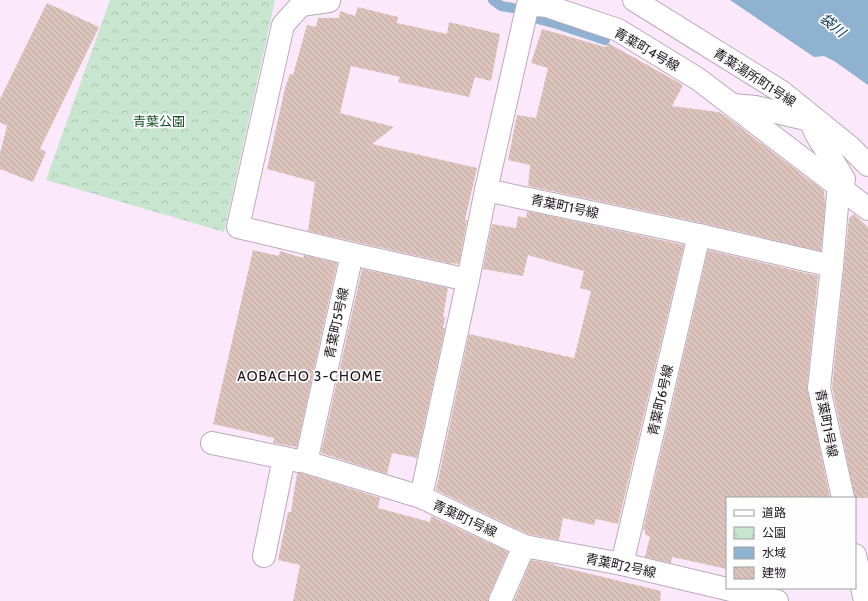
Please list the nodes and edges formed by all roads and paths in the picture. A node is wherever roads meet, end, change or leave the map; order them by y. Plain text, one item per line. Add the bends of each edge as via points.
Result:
1 (634, 0) edge
2 (329, 1) dead end
3 (732, 105) junction
4 (809, 116) junction
5 (868, 165) edge
6 (842, 189) junction
7 (486, 190) junction
8 (868, 209) edge
9 (699, 235) junction
10 (352, 254) junction
11 (832, 266) junction
12 (468, 280) junction
13 (212, 443) dead end
14 (284, 458) junction
15 (306, 462) junction
16 (421, 497) junction
17 (843, 497) edge
18 (524, 546) junction
19 (264, 556) dead end
20 (856, 560) edge
21 (622, 564) junction
22 (726, 589) edge
23 (727, 589) edge
24 (500, 601) edge
25 (777, 601) edge
26 (865, 601) edge

1 - 4 street, 青葉湯所町1号線 via 782,92
2 - 10 street via 301,5 283,25 238,227
3 - 4 street
3 - 6 street, 青葉町4号線
3 - 7 street, 青葉町4号線 via 698,79 618,30 547,6 528,4
4 - 5 street, 青葉湯所町1号線 via 850,147
4 - 6 street via 816,134 844,179
6 - 8 street, 青葉町4号線
6 - 11 street via 838,194
7 - 9 street, 青葉町1号線
7 - 12 street, 青葉町1号線
9 - 11 street, 青葉町1号線
9 - 21 street, 青葉町6号線
10 - 12 street
10 - 15 street, 青葉町5号線
11 - 17 street, 青葉町1号線 via 819,388
12 - 16 street, 青葉町1号線
13 - 14 street
14 - 15 street
14 - 19 street
15 - 16 street
16 - 18 street, 青葉町1号線
18 - 21 street, 青葉町2号線
18 - 24 street
20 - 26 street
21 - 22 street, 青葉町2号線
23 - 25 street, 青葉町2号線

